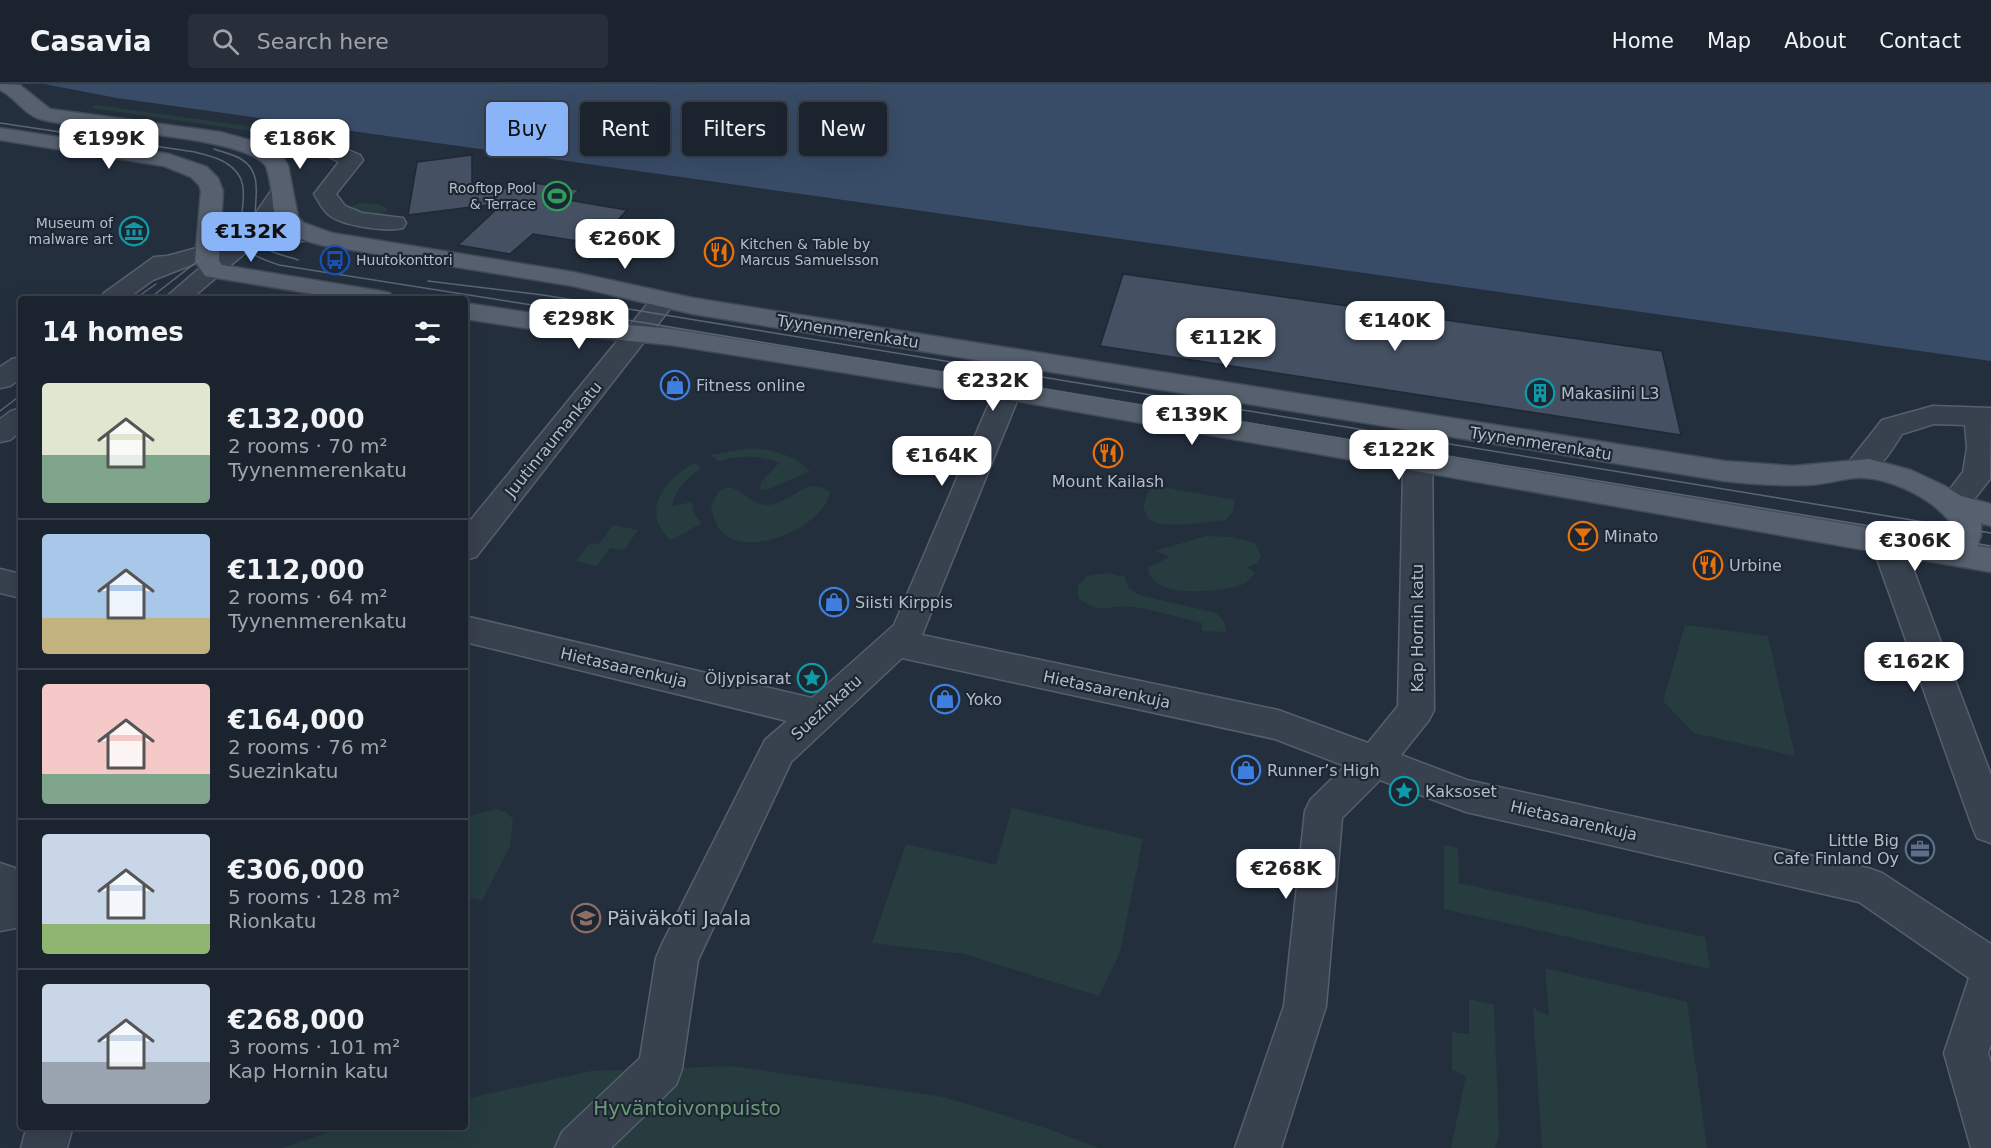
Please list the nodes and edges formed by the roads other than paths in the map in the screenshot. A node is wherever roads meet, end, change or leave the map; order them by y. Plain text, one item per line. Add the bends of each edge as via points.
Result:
1 (0, 84) edge
2 (287, 129) dead end
3 (0, 134) edge
4 (279, 196) junction
5 (210, 220) junction
6 (395, 223) dead end
7 (308, 234) junction
8 (242, 242) junction
9 (211, 260) junction
10 (144, 275) junction
11 (116, 296) edge
12 (180, 296) edge
13 (372, 296) edge
14 (663, 301) junction
15 (468, 311) edge
16 (637, 333) junction
17 (1021, 359) junction
18 (18, 367) edge
19 (0, 380) edge
20 (1007, 391) junction
21 (1984, 417) edge
22 (18, 419) edge
23 (1418, 423) junction
24 (0, 433) edge
25 (1418, 461) junction
26 (1859, 468) junction
27 (1953, 505) junction
28 (1991, 514) edge
29 (1887, 542) junction
30 (468, 545) edge
31 (1952, 554) junction
32 (1991, 560) edge
33 (0, 581) edge
34 (18, 585) edge
35 (468, 630) edge
36 (896, 643) junction
37 (819, 714) junction
38 (1375, 761) junction
39 (1991, 826) edge
40 (1991, 968) edge
41 (1991, 976) edge
42 (49, 1130) edge
43 (1991, 1140) edge
44 (44, 1148) edge
45 (578, 1148) edge
46 (1258, 1148) edge

1 - 4 main road via 18,90 34,109 44,114 214,138 259,150 280,169
2 - 6 street via 352,160 325,194 337,211 358,219
3 - 5 main road via 191,167 210,183
4 - 7 main road, Tyynenmerenkatu via 290,222
4 - 8 street
5 - 9 main road
5 - 10 street via 189,242
7 - 8 street, Tyynenmerenkatu
7 - 14 main road, Tyynenmerenkatu via 568,278
8 - 9 street, Tyynenmerenkatu
9 - 10 street, Tyynenmerenkatu
9 - 12 street
9 - 13 main road
10 - 11 street
14 - 16 street, Juutinraumankatu
14 - 17 main road, Tyynenmerenkatu
15 - 16 main road, Tyynenmerenkatu
16 - 20 main road, Tyynenmerenkatu
16 - 30 street, Juutinraumankatu
17 - 20 street, Suezinkatu
17 - 23 main road, Tyynenmerenkatu
18 - 19 street
20 - 25 main road, Tyynenmerenkatu
20 - 36 street, Suezinkatu via 907,633
21 - 26 street via 1933,415 1892,427
21 - 27 street via 1975,479
22 - 24 street
23 - 25 street, Kap Hornin katu
23 - 26 main road, Tyynenmerenkatu via 1756,475 1834,473
25 - 29 main road, Tyynenmerenkatu
25 - 38 street, Kap Hornin katu via 1416,710
26 - 27 main road, Tyynenmerenkatu via 1920,485
27 - 28 main road, Tyynenmerenkatu
27 - 31 main road via 1963,516 1966,528 1964,542
29 - 31 main road, Tyynenmerenkatu
29 - 39 street
31 - 32 main road, Tyynenmerenkatu
33 - 34 street
35 - 37 street, Hietasaarenkuja
36 - 37 street, Suezinkatu
36 - 38 street, Hietasaarenkuja via 1278,725
37 - 45 street, Suezinkatu via 778,751 677,958 660,1069
38 - 40 street, Hietasaarenkuja via 1466,796 1868,886
38 - 46 street, Kap Hornin katu via 1324,812 1305,1006
41 - 43 street via 1966,1053
42 - 44 street

